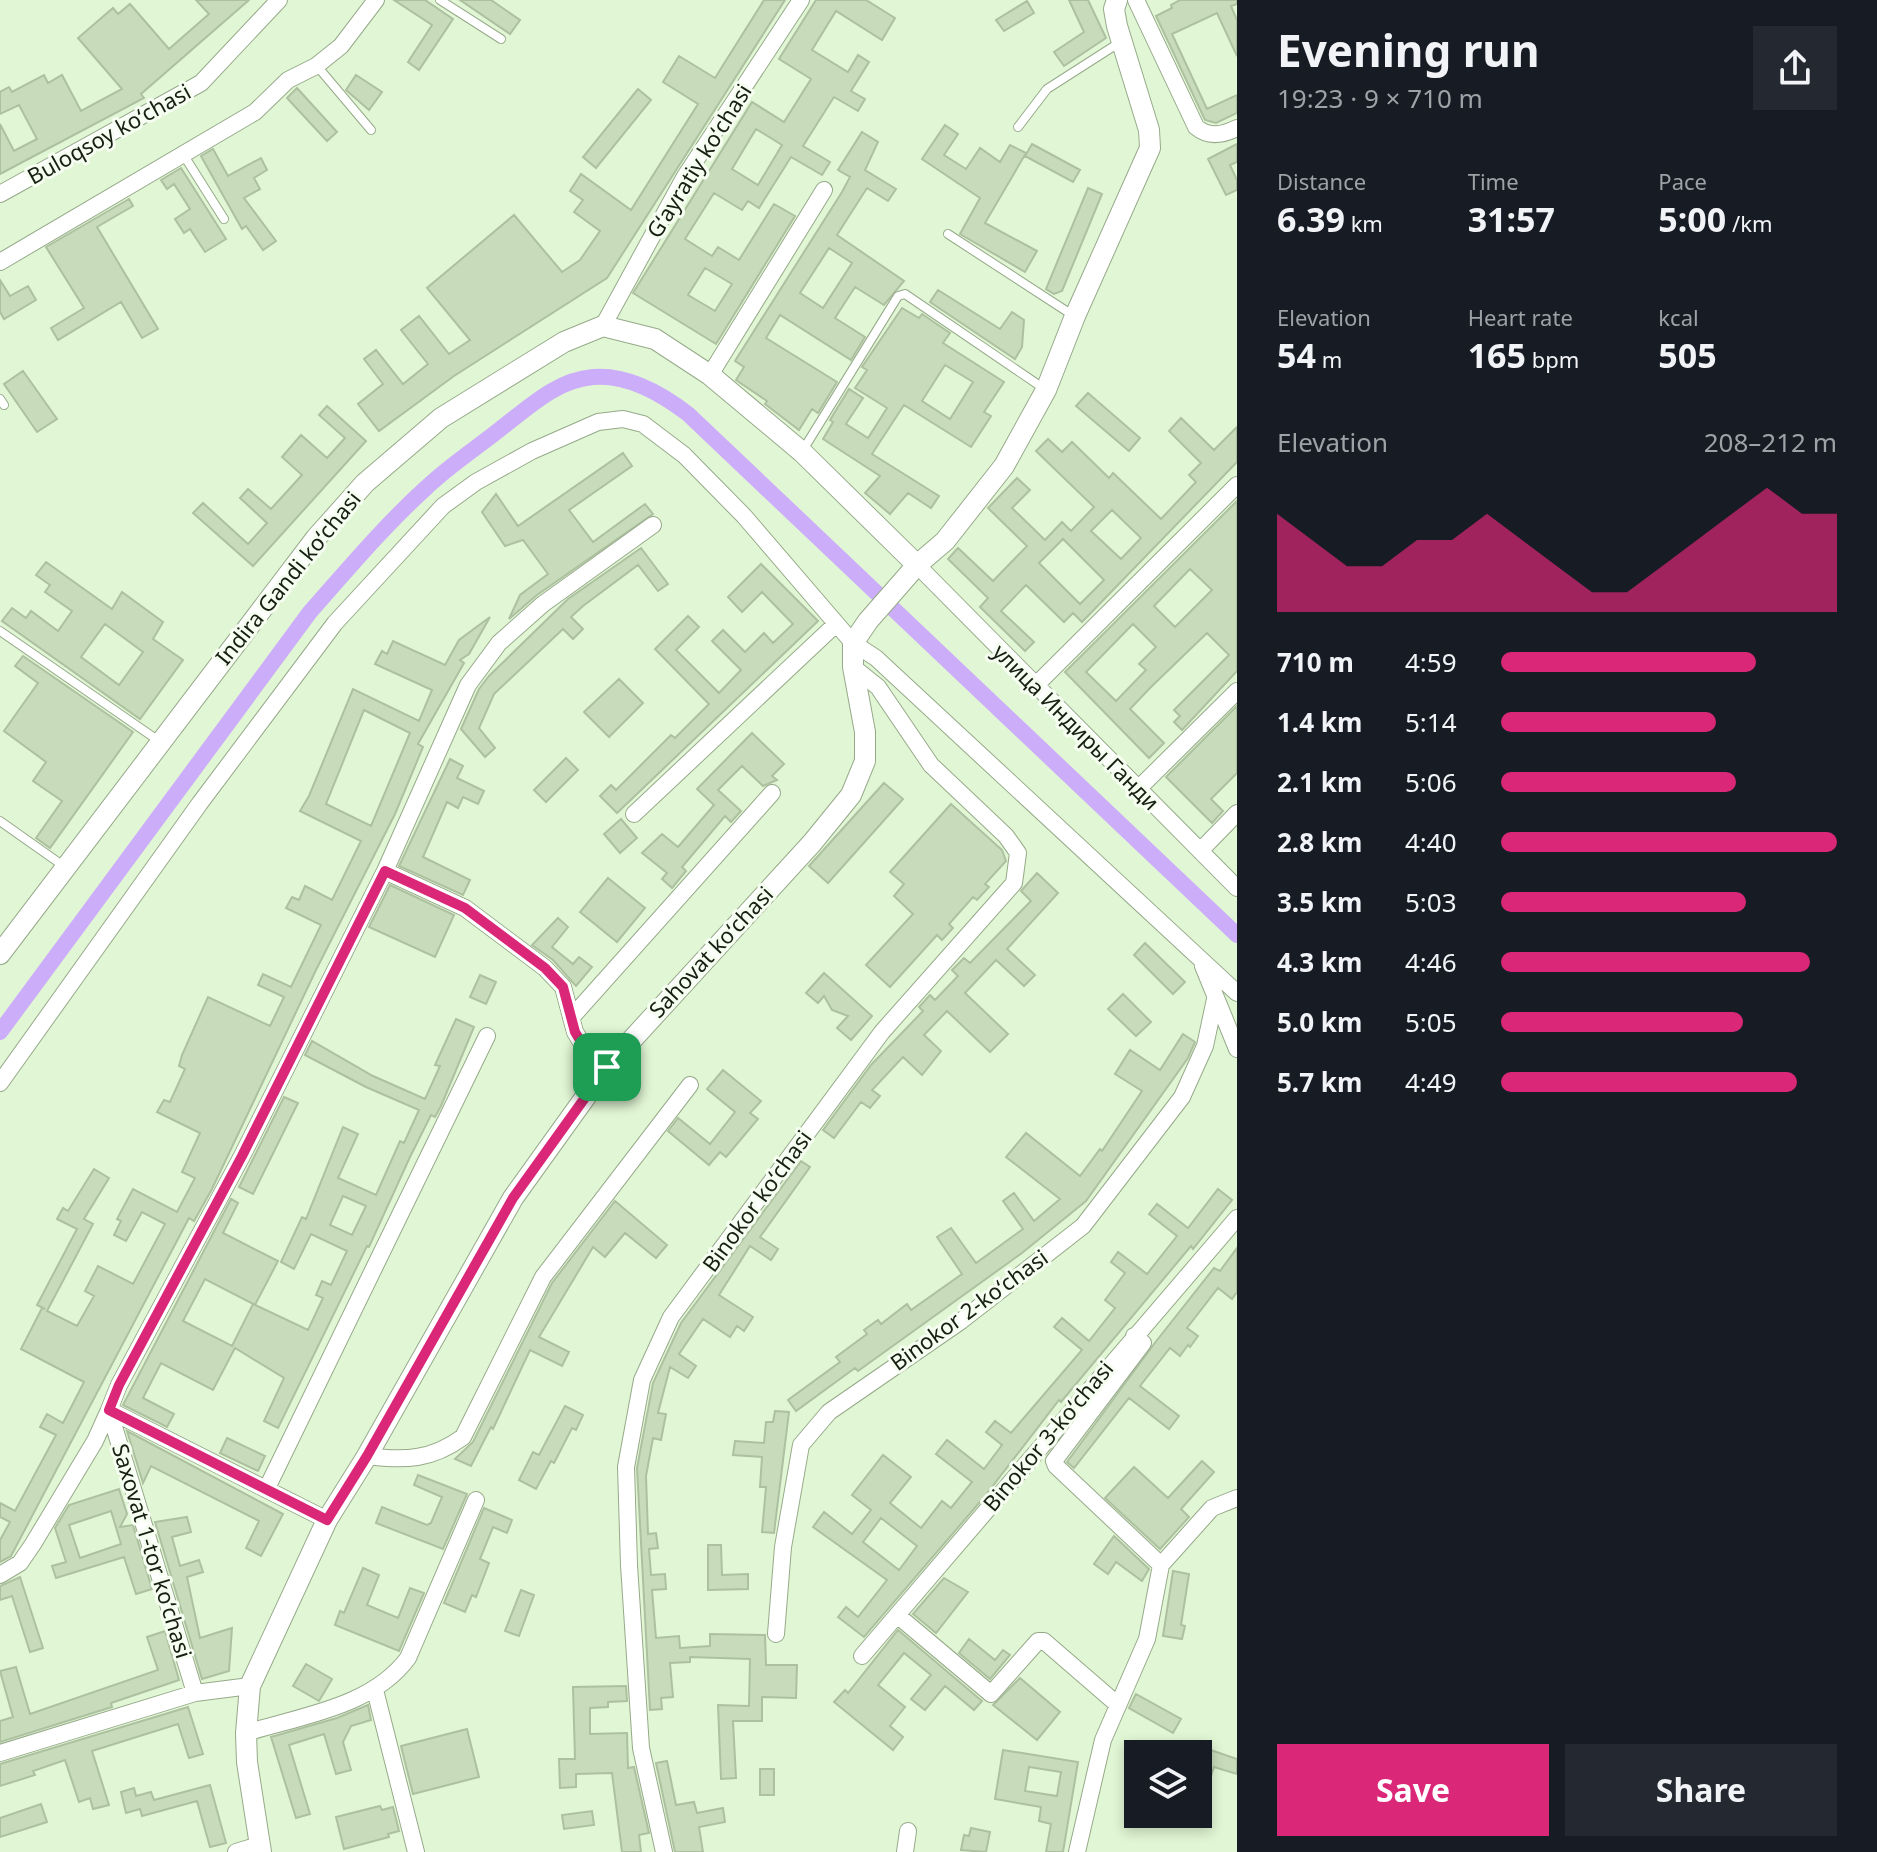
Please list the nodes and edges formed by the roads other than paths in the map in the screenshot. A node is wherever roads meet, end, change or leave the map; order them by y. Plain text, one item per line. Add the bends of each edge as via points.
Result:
1 (279, 0) edge
2 (376, 0) edge
3 (440, 0) edge
4 (801, 0) edge
5 (1117, 0) edge
6 (1136, 0) edge
7 (501, 39) dead end
8 (1123, 40) junction
9 (316, 66) junction
10 (1018, 127) dead end
11 (1237, 128) edge
12 (371, 130) dead end
13 (182, 154) junction
14 (824, 190) dead end
15 (0, 194) edge
16 (224, 219) dead end
17 (948, 234) dead end
18 (0, 262) edge
19 (1075, 316) junction
20 (603, 326) junction
21 (710, 375) junction
22 (1046, 390) junction
23 (802, 452) junction
24 (1237, 485) edge
25 (653, 525) dead end
26 (917, 565) junction
27 (836, 624) junction
28 (0, 631) edge
29 (853, 643) junction
30 (853, 667) junction
31 (1035, 686) junction
32 (1237, 691) edge
33 (160, 742) junction
34 (1137, 790) junction
35 (772, 793) dead end
36 (1237, 813) edge
37 (634, 814) dead end
38 (0, 821) edge
39 (1200, 851) junction
40 (65, 868) junction
41 (385, 871) junction
42 (1237, 888) edge
43 (0, 954) edge
44 (1201, 960) junction
45 (1237, 993) edge
46 (1215, 999) junction
47 (571, 1018) junction
48 (487, 1036) dead end
49 (1237, 1049) edge
50 (607, 1067) junction
51 (0, 1083) edge
52 (690, 1085) dead end
53 (1237, 1218) edge
54 (1134, 1336) junction
55 (109, 1410) junction
56 (367, 1456) junction
57 (267, 1488) junction
58 (1237, 1498) edge
59 (476, 1500) dead end
60 (327, 1520) junction
61 (1161, 1565) junction
62 (0, 1575) edge
63 (897, 1615) junction
64 (776, 1634) dead end
65 (862, 1656) dead end
66 (250, 1686) junction
67 (375, 1690) junction
68 (195, 1693) junction
69 (1118, 1705) junction
70 (246, 1733) junction
71 (0, 1753) edge
72 (908, 1831) dead end
73 (260, 1848) edge
74 (236, 1852) edge
75 (416, 1852) edge
76 (664, 1852) edge
77 (905, 1852) edge
78 (1077, 1852) edge

1 - 15 street, Buloqsoy koʻchasi via 201,83
2 - 9 street via 341,46
3 - 7 lane
4 - 20 street, Gʻayratiy koʻchasi via 684,178
5 - 8 street via 1114,9
6 - 11 street via 1196,127 1211,134
8 - 10 lane via 1047,89
8 - 19 street via 1150,148
9 - 12 lane
9 - 13 street via 288,80 255,112
13 - 16 lane
13 - 18 street
14 - 21 street
17 - 19 lane
19 - 22 street
20 - 21 street via 655,339
20 - 33 street, Indira Gandi koʻchasi via 564,342 441,418 365,483 316,538
21 - 23 street
22 - 23 lane via 905,294 898,296
22 - 26 street via 1004,466 945,541
23 - 26 street
24 - 31 street
25 - 41 street via 543,604 481,666
26 - 29 street
26 - 31 street, улица Индиры Ганди
27 - 29 street
27 - 37 street
27 - 51 street via 744,516 684,455 643,424 623,419 598,422 532,451 443,506 335,623
28 - 33 lane
29 - 30 street, Sahovat koʻchasi
29 - 44 street via 876,658
30 - 50 street, Sahovat koʻchasi via 865,761 851,795
30 - 76 street, Binokor koʻchasi via 878,687 931,765 1006,836 1018,853 1014,883 882,1032 671,1317 642,1380 626,1467 629,1565 641,1748
31 - 34 street, улица Индиры Ганди
32 - 34 street
33 - 40 street, Indira Gandi koʻchasi
34 - 39 street, улица Индиры Ганди
35 - 47 street
36 - 39 street
38 - 40 lane
39 - 42 street, улица Индиры Ганди
40 - 43 street, Indira Gandi koʻchasi
41 - 47 street via 465,908 545,968 563,987
41 - 55 street
44 - 45 street
44 - 46 street
46 - 49 street
46 - 64 street, Binokor 2-koʻchasi via 1205,1046 1182,1097 1083,1226 961,1321 829,1412 801,1445 783,1547
47 - 50 street via 586,1050
48 - 57 street
50 - 56 street, Sahovat koʻchasi via 513,1198
52 - 56 street via 543,1277 463,1437 424,1458
53 - 54 street, Binokor 3-koʻchasi
54 - 61 street via 1143,1343 1054,1461
54 - 63 street, Binokor 3-koʻchasi
55 - 57 street, Saxovat 1-tor koʻchasi
55 - 62 street via 33,1544 20,1563
55 - 68 street, Saxovat 1-tor koʻchasi
56 - 60 street, Sahovat koʻchasi
57 - 60 street, Saxovat 1-tor koʻchasi
58 - 61 street via 1212,1508
59 - 67 street via 408,1658
60 - 66 street, Sahovat koʻchasi
61 - 69 street via 1147,1639
63 - 65 street, Binokor 3-koʻchasi
63 - 69 street via 991,1694 1038,1641 1044,1641
66 - 68 street
66 - 70 street, Sahovat koʻchasi
67 - 70 street
67 - 75 street
68 - 71 street
69 - 78 street via 1103,1740
70 - 73 street, Sahovat koʻchasi
72 - 77 street
73 - 74 street

